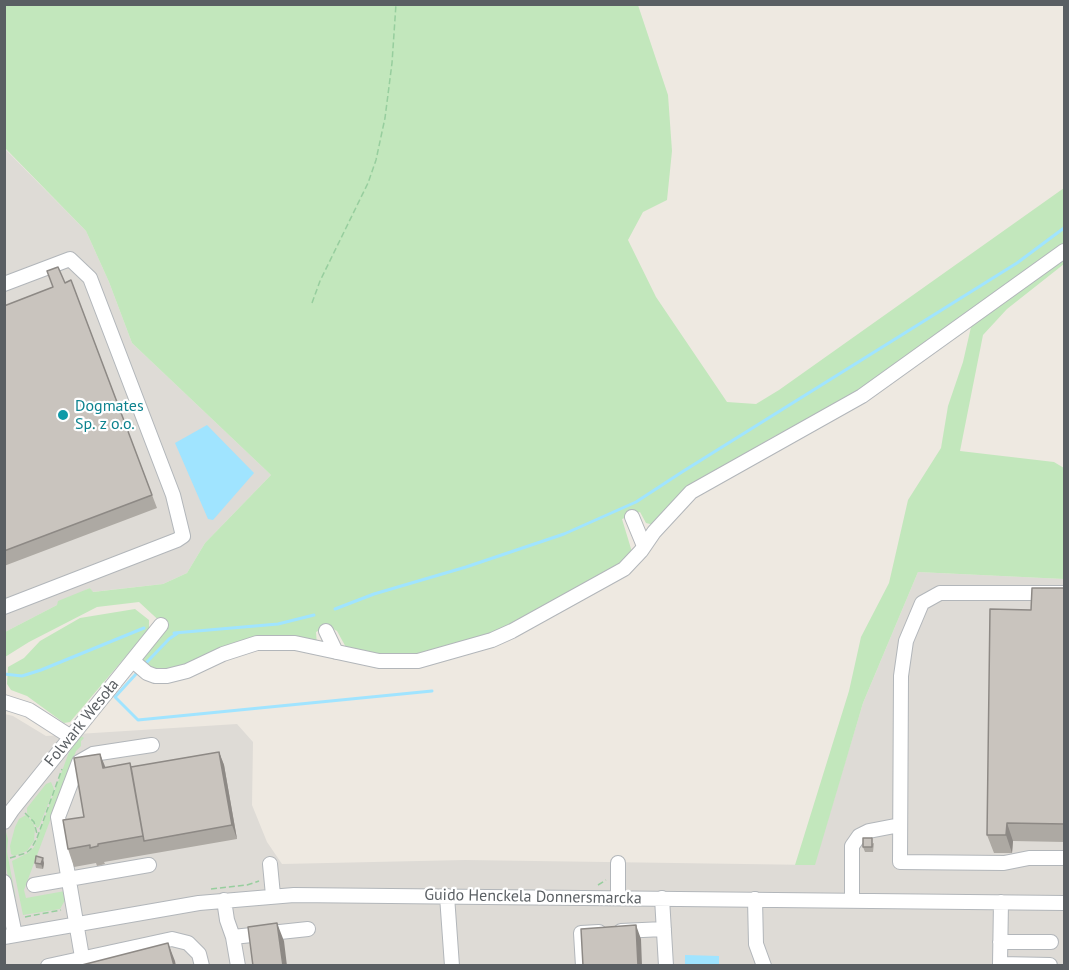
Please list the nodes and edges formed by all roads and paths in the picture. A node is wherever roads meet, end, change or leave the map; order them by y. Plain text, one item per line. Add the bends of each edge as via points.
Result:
1 (396, 4) edge
2 (1065, 251) edge
3 (4, 284) edge
4 (312, 303) dead end
5 (632, 517) dead end
6 (644, 546) junction
7 (1065, 593) edge
8 (4, 607) edge
9 (161, 625) dead end
10 (326, 631) dead end
11 (336, 652) junction
12 (133, 662) junction
13 (4, 702) edge
14 (70, 737) junction
15 (152, 745) dead end
16 (62, 768) dead end
17 (22, 812) dead end
18 (4, 822) edge
19 (900, 825) junction
20 (37, 838) junction
21 (10, 858) dead end
22 (1065, 858) edge
23 (618, 863) dead end
24 (270, 864) dead end
25 (149, 865) dead end
26 (68, 879) junction
27 (4, 882) edge
28 (34, 885) dead end
29 (273, 896) junction
30 (447, 896) junction
31 (618, 898) junction
32 (662, 898) junction
33 (755, 898) junction
34 (852, 899) junction
35 (224, 900) junction
36 (1001, 902) junction
37 (1065, 903) edge
38 (40, 915) dead end
39 (20, 917) dead end
40 (76, 924) junction
41 (664, 928) junction
42 (308, 929) dead end
43 (10, 936) edge
44 (233, 937) junction
45 (1000, 942) junction
46 (1051, 942) dead end
47 (82, 957) junction
48 (1050, 965) edge
49 (48, 966) edge
50 (202, 966) edge
51 (238, 966) edge
52 (452, 966) edge
53 (583, 966) edge
54 (666, 966) edge
55 (764, 966) edge

1 - 4 path via 385,118 376,160
2 - 6 street via 862,396 691,492
3 - 8 street via 70,259 90,278 173,495 183,536
5 - 6 street
6 - 11 street via 634,561 610,579 492,640 418,661 379,661
7 - 19 street via 940,593 922,603 906,641 901,676
9 - 12 street, Folwark Wesoła
10 - 11 street
11 - 12 street via 295,643 257,643 166,676 147,673
12 - 14 street, Folwark Wesoła
13 - 14 street via 29,710
14 - 18 street, Folwark Wesoła
15 - 26 street via 93,754 79,762 58,817
16 - 20 path
17 - 20 path via 34,822
19 - 22 street via 900,862 1004,863
19 - 34 street via 869,831 852,846
20 - 21 path via 26,853
23 - 31 street
24 - 29 street
25 - 26 street
26 - 28 street
26 - 40 street
27 - 43 street
29 - 30 street, Guido Henckela Donnersmarcka
29 - 35 street, Guido Henckela Donnersmarcka
30 - 31 street, Guido Henckela Donnersmarcka
30 - 52 street
31 - 32 street, Guido Henckela Donnersmarcka
32 - 33 street, Guido Henckela Donnersmarcka
32 - 41 street
33 - 34 street, Guido Henckela Donnersmarcka
33 - 55 street via 756,944
34 - 36 street, Guido Henckela Donnersmarcka
35 - 40 street, Guido Henckela Donnersmarcka
35 - 44 street
36 - 37 street, Guido Henckela Donnersmarcka
36 - 45 street
38 - 39 path
40 - 43 street, Guido Henckela Donnersmarcka
40 - 47 street
41 - 53 street via 581,933
41 - 54 street
42 - 44 street
44 - 51 street
45 - 46 street
45 - 48 street via 1000,964
47 - 49 street
47 - 50 street via 172,939 188,944 199,954

